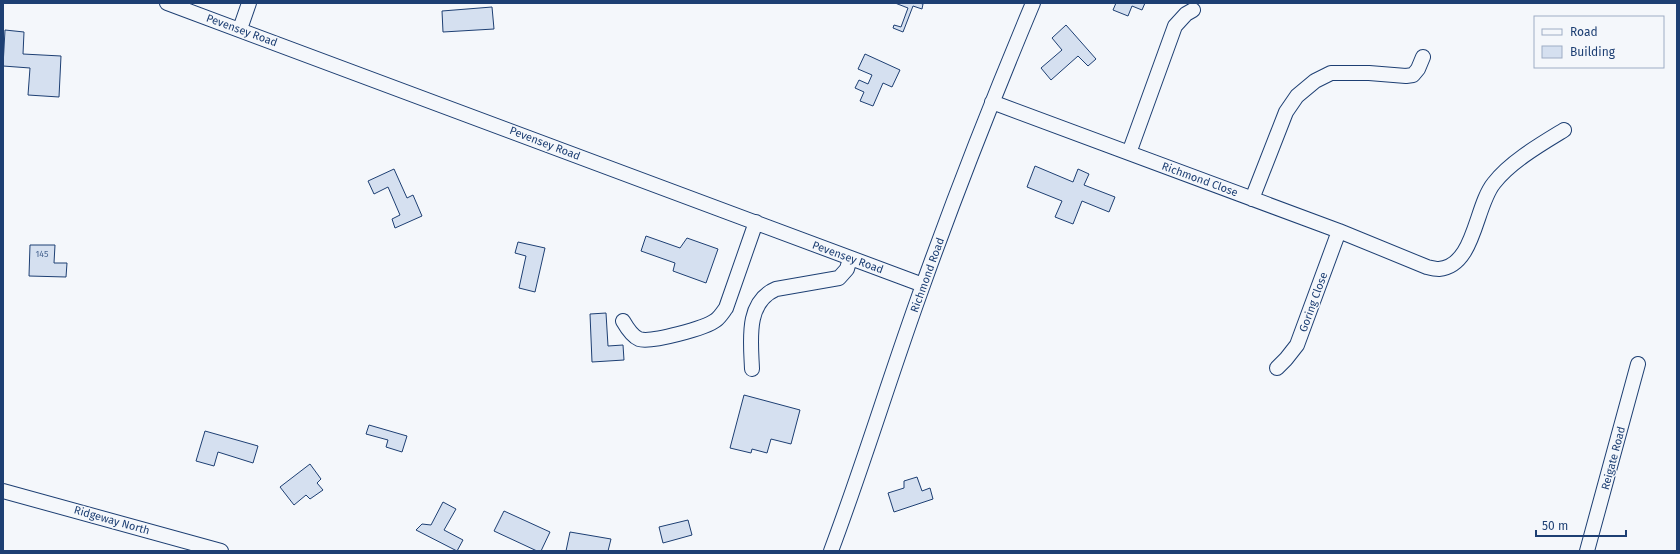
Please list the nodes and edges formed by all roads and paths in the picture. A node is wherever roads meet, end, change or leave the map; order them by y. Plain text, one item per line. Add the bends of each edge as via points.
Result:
1 (167, 3) edge
2 (249, 3) edge
3 (1033, 3) edge
4 (1193, 10) dead end
5 (240, 29) junction
6 (1423, 57) dead end
7 (992, 102) junction
8 (1564, 130) dead end
9 (1128, 153) junction
10 (1252, 199) junction
11 (756, 222) junction
12 (1339, 231) junction
13 (850, 258) junction
14 (923, 285) junction
15 (622, 321) dead end
16 (1638, 364) dead end
17 (1277, 368) dead end
18 (752, 369) dead end
19 (3, 491) edge
20 (221, 551) edge
21 (831, 551) edge
22 (1587, 551) edge

1 - 5 street, Pevensey Road
2 - 5 street
3 - 7 street, Richmond Road
4 - 9 street via 1175,26
5 - 11 street, Pevensey Road
6 - 10 street via 1413,75 1331,73 1315,81 1297,96 1286,112
7 - 9 street, Richmond Close
7 - 14 street, Richmond Road
8 - 12 street, Richmond Close via 1522,157 1493,183 1464,254 1455,262 1439,269 1427,267
9 - 10 street, Richmond Close
10 - 12 street, Richmond Close
11 - 13 street, Pevensey Road
11 - 15 street via 726,308 717,320 702,328 650,341 639,339
12 - 17 street, Goring Close via 1297,345
13 - 14 street, Pevensey Road
13 - 18 street via 847,269 839,278 776,289 762,298 751,326
14 - 21 street, Richmond Road
16 - 22 street, Reigate Road
19 - 20 street, Ridgeway North

